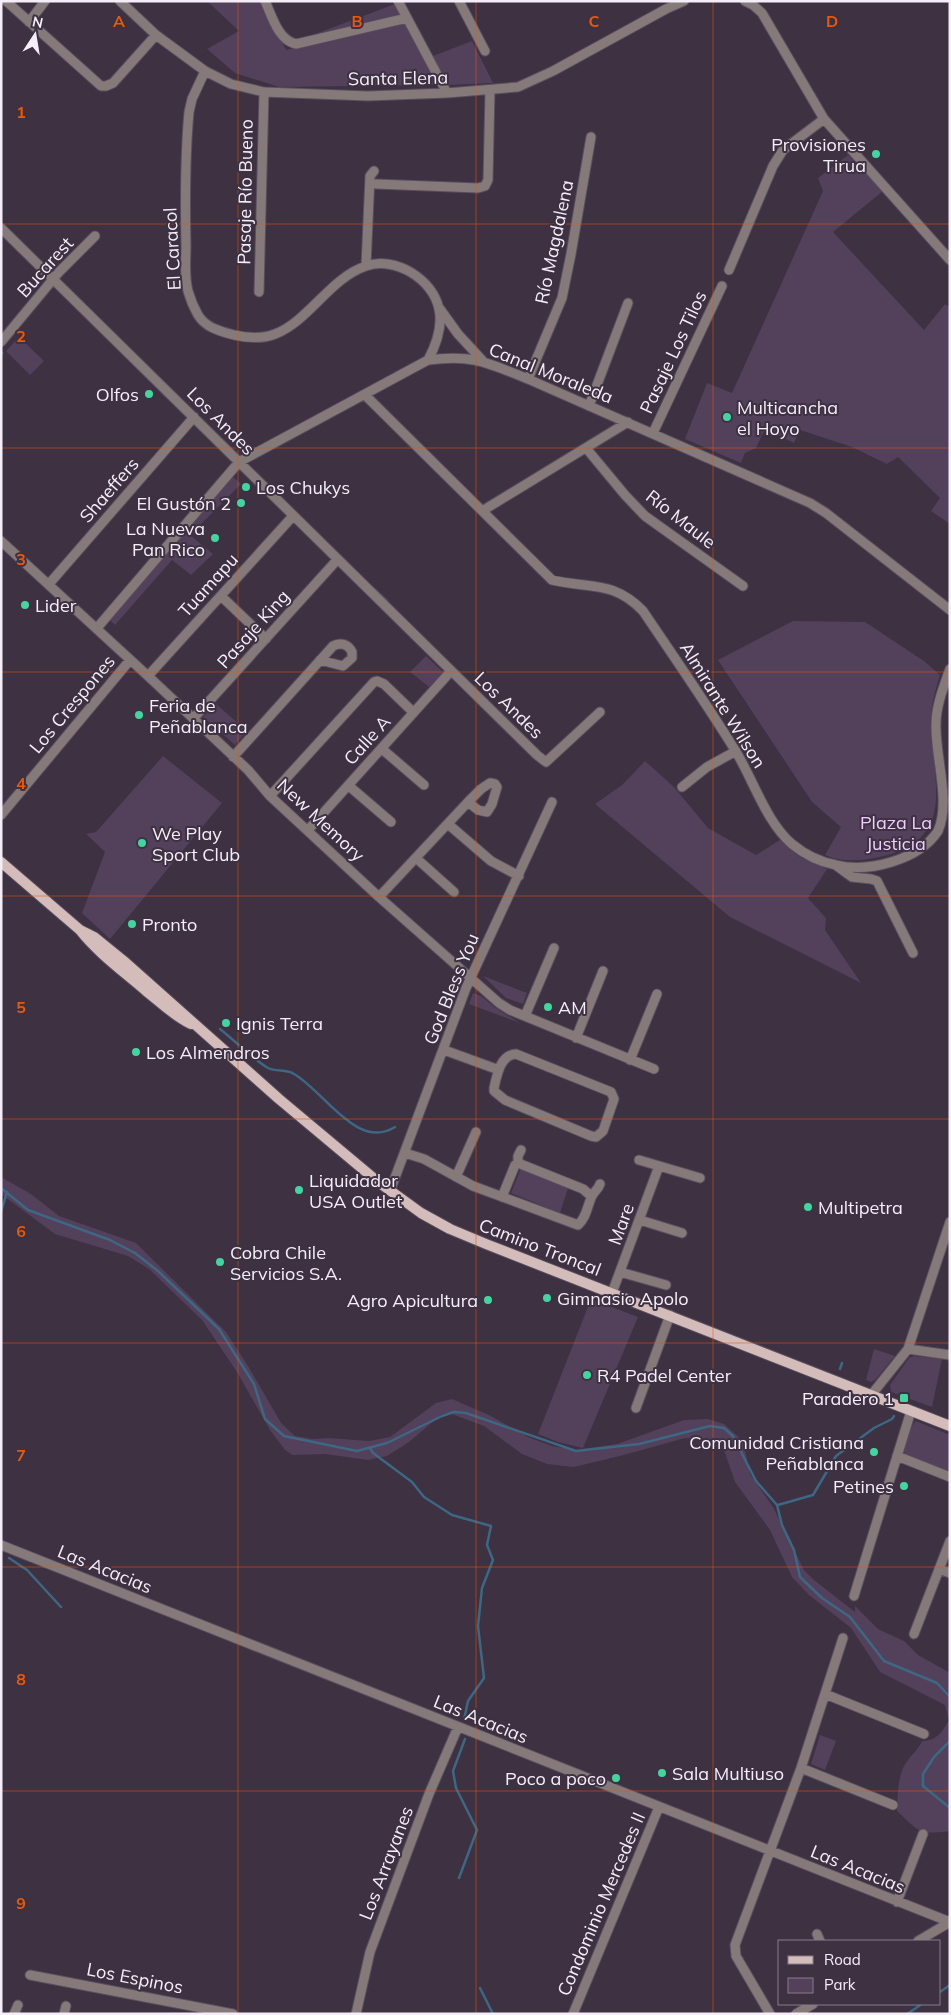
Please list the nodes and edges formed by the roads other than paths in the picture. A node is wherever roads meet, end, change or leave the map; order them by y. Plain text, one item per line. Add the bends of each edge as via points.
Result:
1 (6, 1) edge
2 (45, 1) edge
3 (120, 1) edge
4 (265, 1) edge
5 (398, 1) edge
6 (459, 1) edge
7 (684, 1) edge
8 (745, 1) edge
9 (758, 1) edge
10 (762, 13) junction
11 (407, 18) junction
12 (29, 22) junction
13 (156, 35) junction
14 (485, 51) dead end
15 (205, 71) junction
16 (490, 90) junction
17 (264, 92) junction
18 (447, 94) junction
19 (824, 119) junction
20 (591, 137) dead end
21 (374, 171) dead end
22 (376, 184) dead end
23 (2, 232) edge
24 (95, 236) dead end
25 (950, 260) edge
26 (366, 266) junction
27 (728, 270) dead end
28 (55, 280) junction
29 (722, 286) dead end
30 (259, 292) dead end
31 (628, 303) dead end
32 (439, 308) junction
33 (1, 342) edge
34 (428, 360) junction
35 (483, 360) junction
36 (528, 379) junction
37 (366, 396) junction
38 (589, 406) junction
39 (194, 417) junction
40 (628, 422) junction
41 (653, 433) junction
42 (586, 448) junction
43 (239, 462) junction
44 (482, 511) junction
45 (293, 516) junction
46 (1, 541) edge
47 (337, 560) junction
48 (49, 584) junction
49 (743, 586) dead end
50 (221, 596) junction
51 (950, 610) edge
52 (97, 628) junction
53 (266, 639) junction
54 (130, 660) junction
55 (320, 660) dead end
56 (950, 669) edge
57 (451, 671) junction
58 (148, 676) junction
59 (947, 686) edge
60 (413, 712) junction
61 (600, 712) dead end
62 (193, 719) junction
63 (382, 749) junction
64 (736, 751) junction
65 (233, 757) junction
66 (424, 785) dead end
67 (349, 786) junction
68 (682, 787) dead end
69 (270, 796) junction
70 (468, 802) dead end
71 (552, 802) dead end
72 (1, 815) edge
73 (391, 822) dead end
74 (448, 824) junction
75 (308, 830) junction
76 (416, 858) junction
77 (1, 862) edge
78 (837, 866) junction
79 (519, 876) junction
80 (454, 892) dead end
81 (380, 897) junction
82 (554, 948) dead end
83 (913, 953) dead end
84 (604, 971) dead end
85 (470, 979) junction
86 (658, 994) dead end
87 (525, 1016) junction
88 (576, 1038) junction
89 (444, 1050) junction
90 (630, 1060) junction
91 (654, 1069) dead end
92 (499, 1070) junction
93 (476, 1132) dead end
94 (521, 1150) dead end
95 (405, 1153) junction
96 (640, 1160) dead end
97 (518, 1163) junction
98 (659, 1166) junction
99 (456, 1178) junction
100 (700, 1178) dead end
101 (600, 1184) dead end
102 (390, 1191) junction
103 (591, 1196) junction
104 (502, 1197) junction
105 (640, 1220) junction
106 (950, 1222) edge
107 (682, 1233) dead end
108 (620, 1272) junction
109 (666, 1285) dead end
110 (612, 1292) junction
111 (670, 1315) junction
112 (908, 1349) junction
113 (950, 1355) edge
114 (872, 1394) junction
115 (636, 1408) dead end
116 (911, 1410) junction
117 (950, 1426) edge
118 (897, 1456) junction
119 (950, 1477) edge
120 (950, 1541) edge
121 (1, 1545) edge
122 (939, 1569) junction
123 (950, 1573) edge
124 (854, 1596) dead end
125 (914, 1634) dead end
126 (843, 1638) dead end
127 (825, 1694) junction
128 (458, 1727) junction
129 (924, 1734) dead end
130 (801, 1768) junction
131 (894, 1805) dead end
132 (659, 1807) junction
133 (923, 1834) dead end
134 (771, 1852) junction
135 (897, 1902) junction
136 (950, 1922) edge
137 (920, 1940) edge
138 (30, 1975) dead end
139 (18, 2005) dead end
140 (811, 2005) edge
141 (14, 2014) edge
142 (233, 2014) edge
143 (356, 2014) edge
144 (573, 2014) edge
145 (770, 2014) edge
146 (796, 2014) edge

1 - 12 street
2 - 12 street
3 - 13 street, Santa Elena
4 - 11 street via 282,37 296,44
5 - 11 street
6 - 14 street
7 - 16 street, Santa Elena via 530,83
8 - 10 street
9 - 10 street
10 - 19 street
11 - 18 street
12 - 13 street via 97,84 106,86 113,83
13 - 15 street, Santa Elena
15 - 17 street, Santa Elena via 231,84
15 - 26 street, El Caracol via 197,84 189,112 185,216 188,290 198,316 215,329 240,336 275,334 287,328 342,280
16 - 18 street, Santa Elena
16 - 22 street via 488,180 485,186
17 - 18 street, Santa Elena via 368,96
17 - 30 street, Pasaje Río Bueno
19 - 25 street
19 - 27 street via 783,150
20 - 36 street, Río Magdalena via 562,298
21 - 26 street via 370,176
23 - 28 street, Los Andes
24 - 28 street, Bucarest
26 - 32 street, El Caracol via 387,263 407,270 431,292
28 - 33 street, Bucarest
28 - 39 street, Los Andes
29 - 41 street, Pasaje Los Tilos
31 - 38 street
32 - 34 street via 439,335
32 - 35 street, El Caracol
34 - 35 street, Canal Moraleda via 462,357
34 - 37 street, Canal Moraleda
35 - 36 street, Canal Moraleda
36 - 38 street, Canal Moraleda
37 - 43 street, Canal Moraleda
37 - 44 street, Almirante Wilson
38 - 40 street, Canal Moraleda
39 - 43 street, Los Andes
39 - 48 street, Shaeffers
40 - 41 street, Canal Moraleda
40 - 42 street
41 - 51 street, Canal Moraleda via 810,503
42 - 44 street
42 - 49 street, Río Maule via 646,516
43 - 45 street, Los Andes
43 - 52 street, Canal Moraleda
44 - 64 street, Almirante Wilson via 552,580 605,587 632,599
45 - 47 street, Los Andes
45 - 50 street, Tuamapu
46 - 48 street, New Memory
47 - 53 street, Pasaje King
47 - 57 street, Los Andes
48 - 52 street, New Memory
50 - 53 street
50 - 58 street, Tuamapu
52 - 54 street, New Memory
53 - 62 street, Pasaje King
54 - 58 street, New Memory
54 - 72 street, Los Crespones
55 - 65 street
56 - 59 street, Almirante Wilson
57 - 60 street, Calle A
57 - 61 street, Los Andes via 546,762
58 - 62 street, New Memory
59 - 78 street, Almirante Wilson via 936,723 947,801 946,814 938,831 923,848 897,860 866,866
60 - 63 street, Calle A
60 - 69 street via 384,684 374,682
62 - 65 street, New Memory
63 - 66 street
63 - 67 street, Calle A
64 - 68 street via 707,767
64 - 78 street, Almirante Wilson via 781,833 802,851
65 - 69 street, New Memory
67 - 73 street
67 - 75 street, Calle A
69 - 75 street, New Memory
70 - 74 street
71 - 79 street, God Bless You
74 - 76 street
74 - 79 street via 491,861
75 - 81 street, New Memory
76 - 80 street
76 - 81 street
77 - 102 main road, Camino Troncal via 80,930 126,963 279,1099
78 - 83 street via 852,877 877,882
79 - 85 street, God Bless You
81 - 85 street, New Memory
82 - 87 street
84 - 88 street
85 - 87 street, New Memory via 499,1003
85 - 89 street, God Bless You
86 - 90 street
87 - 88 street, New Memory
88 - 90 street, New Memory
89 - 92 street
89 - 95 street, God Bless You
90 - 91 street, New Memory
92 - 92 street via 494,1091 505,1100 591,1136 596,1137 603,1131 614,1099 611,1092 516,1054 509,1055
93 - 99 street
94 - 97 street
95 - 99 street via 424,1159
95 - 102 street, God Bless You
96 - 98 street
97 - 103 street via 584,1189
97 - 104 street
98 - 100 street
98 - 105 street, Mare
99 - 104 street
101 - 103 street
102 - 110 main road, Camino Troncal via 421,1214 450,1229
103 - 104 street via 583,1220 578,1225
105 - 107 street
105 - 108 street, Mare
106 - 112 street
108 - 109 street
108 - 110 street, Mare
110 - 111 main road, Camino Troncal
111 - 114 main road, Camino Troncal
111 - 115 street
112 - 113 street
112 - 114 street
114 - 116 main road, Camino Troncal
116 - 117 main road, Camino Troncal
116 - 118 street
118 - 119 street
118 - 124 street
120 - 122 street
121 - 128 street, Las Acacias
122 - 123 street
122 - 125 street
126 - 127 street
127 - 129 street
127 - 130 street
128 - 132 street, Las Acacias
128 - 143 street, Los Arrayanes via 370,1952
130 - 131 street
130 - 134 street
132 - 134 street, Las Acacias
132 - 144 street, Condominio Mercedes II
133 - 135 street
134 - 135 street, Las Acacias
134 - 145 street via 735,1950
135 - 136 street, Las Acacias
136 - 137 street
138 - 142 street, Los Espinos
139 - 141 street
140 - 146 street

